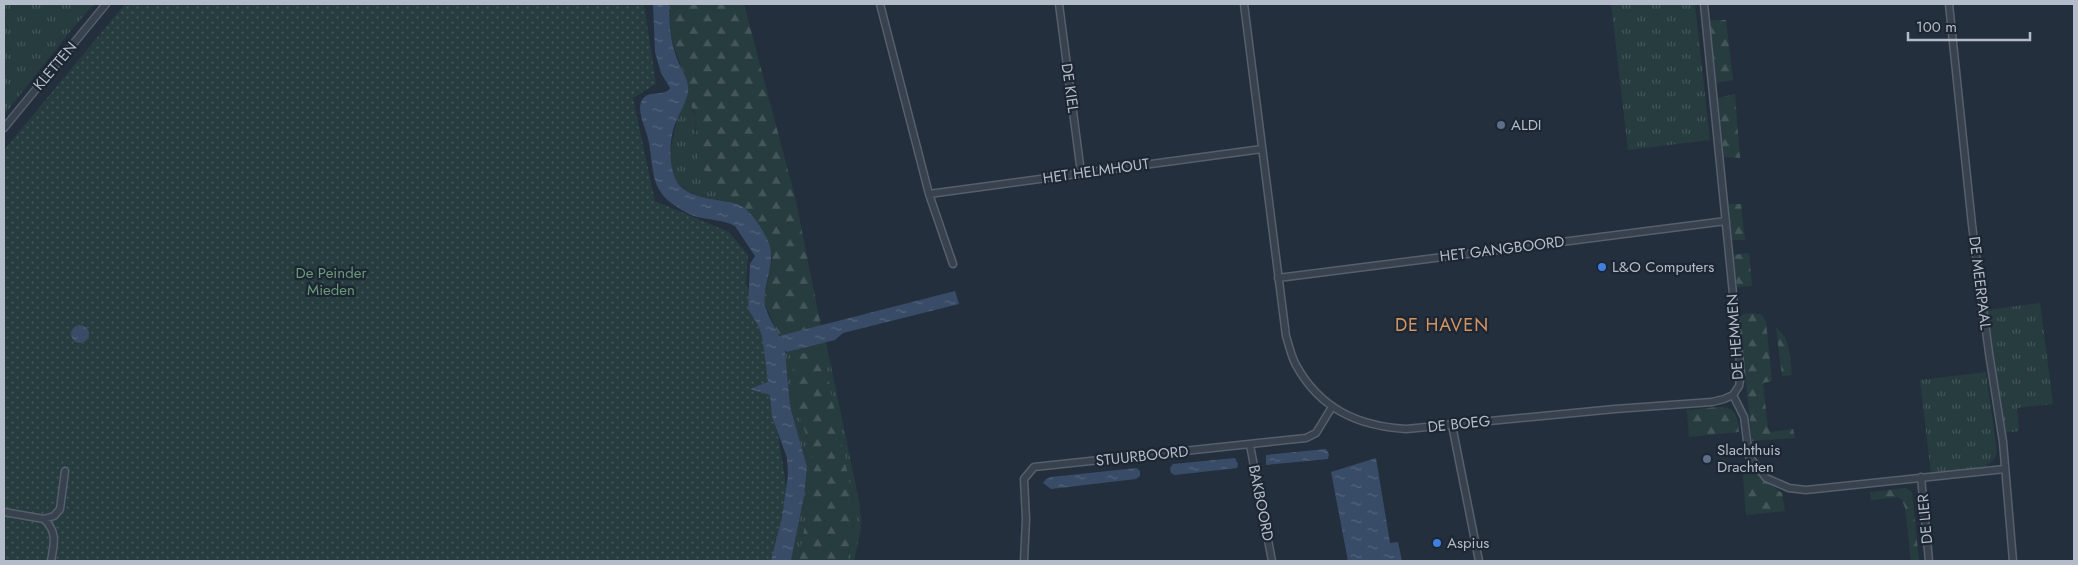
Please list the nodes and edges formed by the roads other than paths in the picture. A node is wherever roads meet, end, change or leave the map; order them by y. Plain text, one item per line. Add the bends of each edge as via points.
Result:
1 (106, 4) edge
2 (880, 4) edge
3 (1058, 4) edge
4 (1244, 4) edge
5 (1704, 4) edge
6 (1949, 4) edge
7 (4, 128) edge
8 (1262, 149) junction
9 (1081, 173) junction
10 (929, 194) junction
11 (1726, 221) junction
12 (953, 264) dead end
13 (1278, 278) junction
14 (1732, 395) junction
15 (1332, 408) junction
16 (1452, 425) junction
17 (1250, 445) junction
18 (2005, 469) junction
19 (65, 471) dead end
20 (1921, 477) junction
21 (4, 512) edge
22 (44, 519) junction
23 (52, 561) edge
24 (1024, 561) edge
25 (1272, 561) edge
26 (1480, 561) edge
27 (1929, 561) edge
28 (2013, 561) edge

1 - 7 street, KLETTEN
2 - 10 street
3 - 9 street, DE KIEL
4 - 8 street
5 - 11 street, DE HEMMEN
6 - 18 street, DE MEERPAAL via 1972,225
8 - 9 street, HET HELMHOUT
8 - 13 street
9 - 10 street, HET HELMHOUT
10 - 12 street
11 - 13 street, HET GANGBOORD
11 - 14 street, DE HEMMEN via 1741,374 1739,386
13 - 15 street, DE BOEG via 1286,336 1296,364 1312,388
14 - 16 street, DE BOEG via 1712,402 1615,408
14 - 20 street, DE HEMMEN via 1744,417 1749,456 1766,478 1782,485 1806,490
15 - 16 street, DE BOEG via 1380,427 1406,429
15 - 17 street, STUURBOORD via 1316,433 1306,438
16 - 26 street
17 - 24 street, STUURBOORD via 1034,467 1024,479
17 - 25 street, BAKBOORD
18 - 20 street, DE HEMMEN
18 - 28 street, DE MEERPAAL
19 - 22 street via 60,509 54,516
20 - 27 street, DE LIER
21 - 22 street
22 - 23 street via 52,527 55,538

